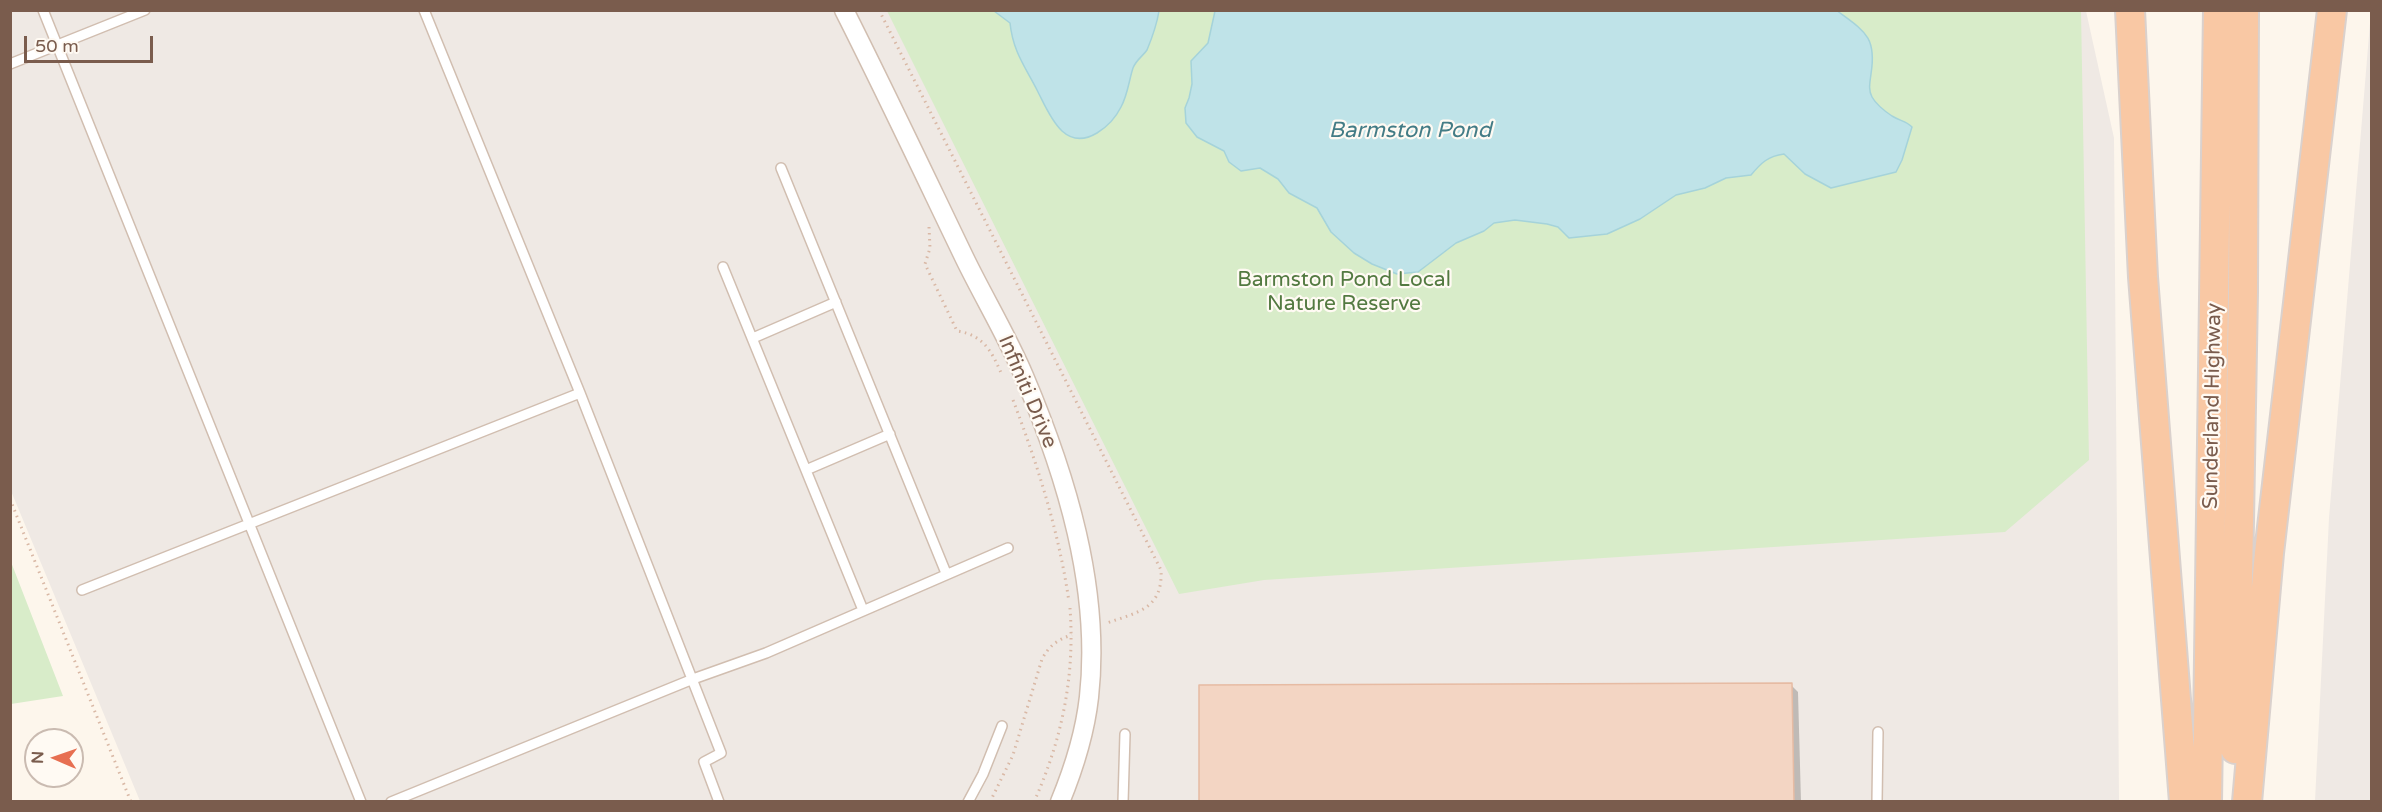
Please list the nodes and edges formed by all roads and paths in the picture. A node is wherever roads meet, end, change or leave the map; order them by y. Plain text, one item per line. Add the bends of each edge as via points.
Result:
1 (43, 10) edge
2 (145, 10) edge
3 (424, 10) edge
4 (844, 10) edge
5 (2130, 10) edge
6 (2218, 10) edge
7 (2244, 10) edge
8 (2332, 10) edge
9 (57, 45) junction
10 (10, 64) edge
11 (781, 168) dead end
12 (928, 222) dead end
13 (723, 267) dead end
14 (836, 302) junction
15 (753, 338) junction
16 (1003, 376) dead end
17 (580, 393) junction
18 (1011, 395) dead end
19 (890, 434) junction
20 (806, 470) junction
21 (10, 499) edge
22 (249, 523) junction
23 (1008, 548) dead end
24 (946, 573) junction
25 (82, 590) dead end
26 (863, 610) junction
27 (693, 679) junction
28 (1002, 726) dead end
29 (1878, 732) dead end
30 (1125, 734) dead end
31 (131, 801) edge
32 (361, 801) edge
33 (391, 801) edge
34 (719, 801) edge
35 (968, 801) edge
36 (1034, 801) edge
37 (1060, 801) edge
38 (1123, 801) edge
39 (1877, 801) edge
40 (2184, 801) edge
41 (2207, 801) edge
42 (2234, 801) edge
43 (2247, 801) edge

1 - 9 lane
2 - 9 lane
3 - 17 lane
4 - 37 street, Infiniti Drive via 1023,375 1052,448 1088,600 1092,654 1082,736
5 - 40 highway via 2143,277
6 - 41 highway, Sunderland Highway
7 - 42 highway, Sunderland Highway
8 - 43 highway via 2269,553
9 - 10 lane
9 - 22 lane
11 - 14 lane
12 - 16 path via 931,238 925,264 957,331 983,341
13 - 15 lane
14 - 15 lane
14 - 19 lane
15 - 20 lane
17 - 22 lane
17 - 27 lane
18 - 36 path via 1057,534 1070,610 1067,700 1050,768
19 - 20 lane
19 - 24 lane
20 - 26 lane
21 - 31 path
22 - 25 lane
22 - 32 lane
23 - 24 lane
24 - 26 lane
26 - 27 lane via 766,653
27 - 33 lane
27 - 34 lane via 721,753 704,762
28 - 35 lane
29 - 39 lane
30 - 38 lane

